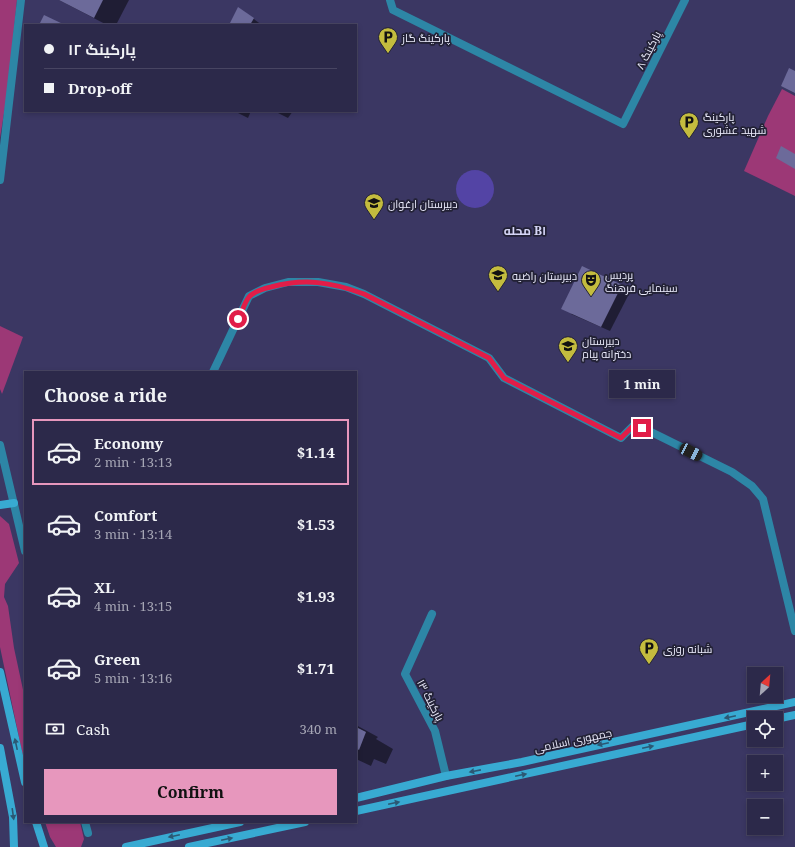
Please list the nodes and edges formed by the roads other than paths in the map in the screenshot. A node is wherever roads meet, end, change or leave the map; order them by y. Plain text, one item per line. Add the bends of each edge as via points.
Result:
1 (21, 0) edge
2 (390, 0) edge
3 (685, 0) edge
4 (0, 180) edge
5 (213, 371) edge
6 (0, 445) edge
7 (14, 503) junction
8 (0, 505) edge
9 (24, 547) edge
10 (432, 614) dead end
11 (795, 631) edge
12 (0, 672) edge
13 (795, 702) edge
14 (795, 715) edge
15 (783, 718) edge
16 (711, 721) junction
17 (747, 726) edge
18 (713, 733) junction
19 (0, 748) edge
20 (446, 776) junction
21 (0, 777) edge
22 (24, 777) edge
23 (8, 787) junction
24 (357, 798) edge
25 (357, 811) edge
26 (36, 823) edge
27 (85, 823) edge
28 (235, 823) edge
29 (300, 823) edge
30 (88, 833) dead end
31 (14, 847) edge
32 (44, 847) edge
33 (126, 847) edge
34 (189, 847) edge

1 - 4 street
2 - 3 street, پارکینگ ۸ via 393,10 623,124
5 - 11 street via 249,296 265,288 288,282 318,282 346,287 364,294 489,358 504,378 614,435 621,438 635,424 732,472 752,486 763,499
6 - 7 street
7 - 8 main road
7 - 9 street
10 - 20 street, پارکینگ ۱۳ via 405,674 435,731
22 -> 12 main road
13 -> 16 main road, جمهوری اسلامی
14 - 15 main road
16 - 18 main road
16 -> 20 main road, جمهوری اسلامی
17 - 18 main road, جمهوری اسلامی
25 -> 18 main road, جمهوری اسلامی
19 - 23 main road
20 - 24 main road, جمهوری اسلامی
21 - 23 main road
23 -> 31 main road
26 - 32 main road
27 - 30 street
28 -> 33 main road
34 -> 29 main road

